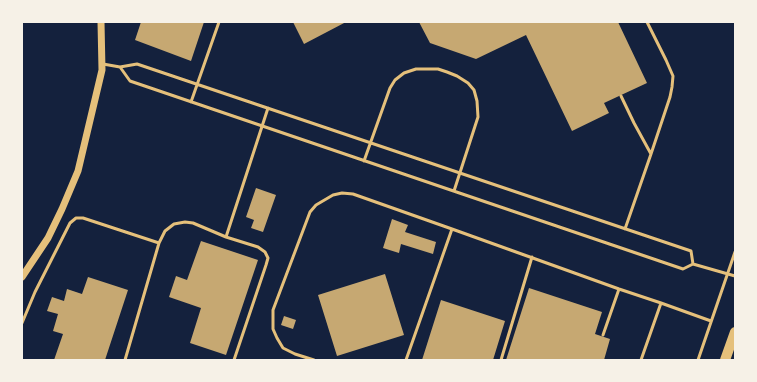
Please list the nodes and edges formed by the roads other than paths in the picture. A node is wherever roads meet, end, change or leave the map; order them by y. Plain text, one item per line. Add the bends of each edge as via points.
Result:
1 (101, 22) edge
2 (219, 22) edge
3 (647, 22) edge
4 (102, 64) junction
5 (120, 68) junction
6 (198, 84) junction
7 (620, 96) dead end
8 (191, 102) junction
9 (268, 108) junction
10 (262, 126) junction
11 (370, 143) junction
12 (651, 154) junction
13 (364, 160) junction
14 (460, 173) junction
15 (454, 191) junction
16 (452, 229) junction
17 (625, 229) junction
18 (226, 236) junction
19 (160, 239) junction
20 (735, 252) edge
21 (532, 257) junction
22 (694, 264) junction
23 (728, 274) junction
24 (735, 276) edge
25 (22, 277) edge
26 (619, 289) junction
27 (661, 303) junction
28 (711, 321) junction
29 (22, 323) edge
30 (735, 332) edge
31 (603, 335) dead end
32 (125, 360) edge
33 (234, 360) edge
34 (314, 360) edge
35 (406, 360) edge
36 (501, 360) edge
37 (642, 360) edge
38 (698, 360) edge
39 (725, 360) edge

1 - 4 street
2 - 6 lane
3 - 12 lane via 673,76 670,97
4 - 5 lane
4 - 25 street via 78,171 48,238
5 - 6 lane via 137,64
5 - 8 lane via 130,81
6 - 8 lane
6 - 9 lane
7 - 12 lane
8 - 10 lane
9 - 10 lane
9 - 11 lane
10 - 13 lane
10 - 18 lane
11 - 13 lane
11 - 14 lane
11 - 14 lane via 395,80 404,73 416,69 438,69 447,72 468,83 474,90 477,101 478,117
12 - 17 lane
13 - 15 lane
14 - 15 lane
14 - 17 lane
15 - 22 lane via 683,269
16 - 21 lane
16 - 34 lane via 353,194 333,195 316,205 310,212 273,310 273,329 283,348
16 - 35 lane
17 - 22 lane via 691,251
18 - 19 lane via 185,222 174,224
18 - 33 lane via 258,247 268,258
19 - 29 lane via 159,243 83,218 76,218 70,223
19 - 32 lane
20 - 23 lane
21 - 26 lane
21 - 36 lane
22 - 23 lane
23 - 24 lane
23 - 28 lane
26 - 27 lane
26 - 31 lane
27 - 28 lane
27 - 37 lane
28 - 38 lane
30 - 39 main road

